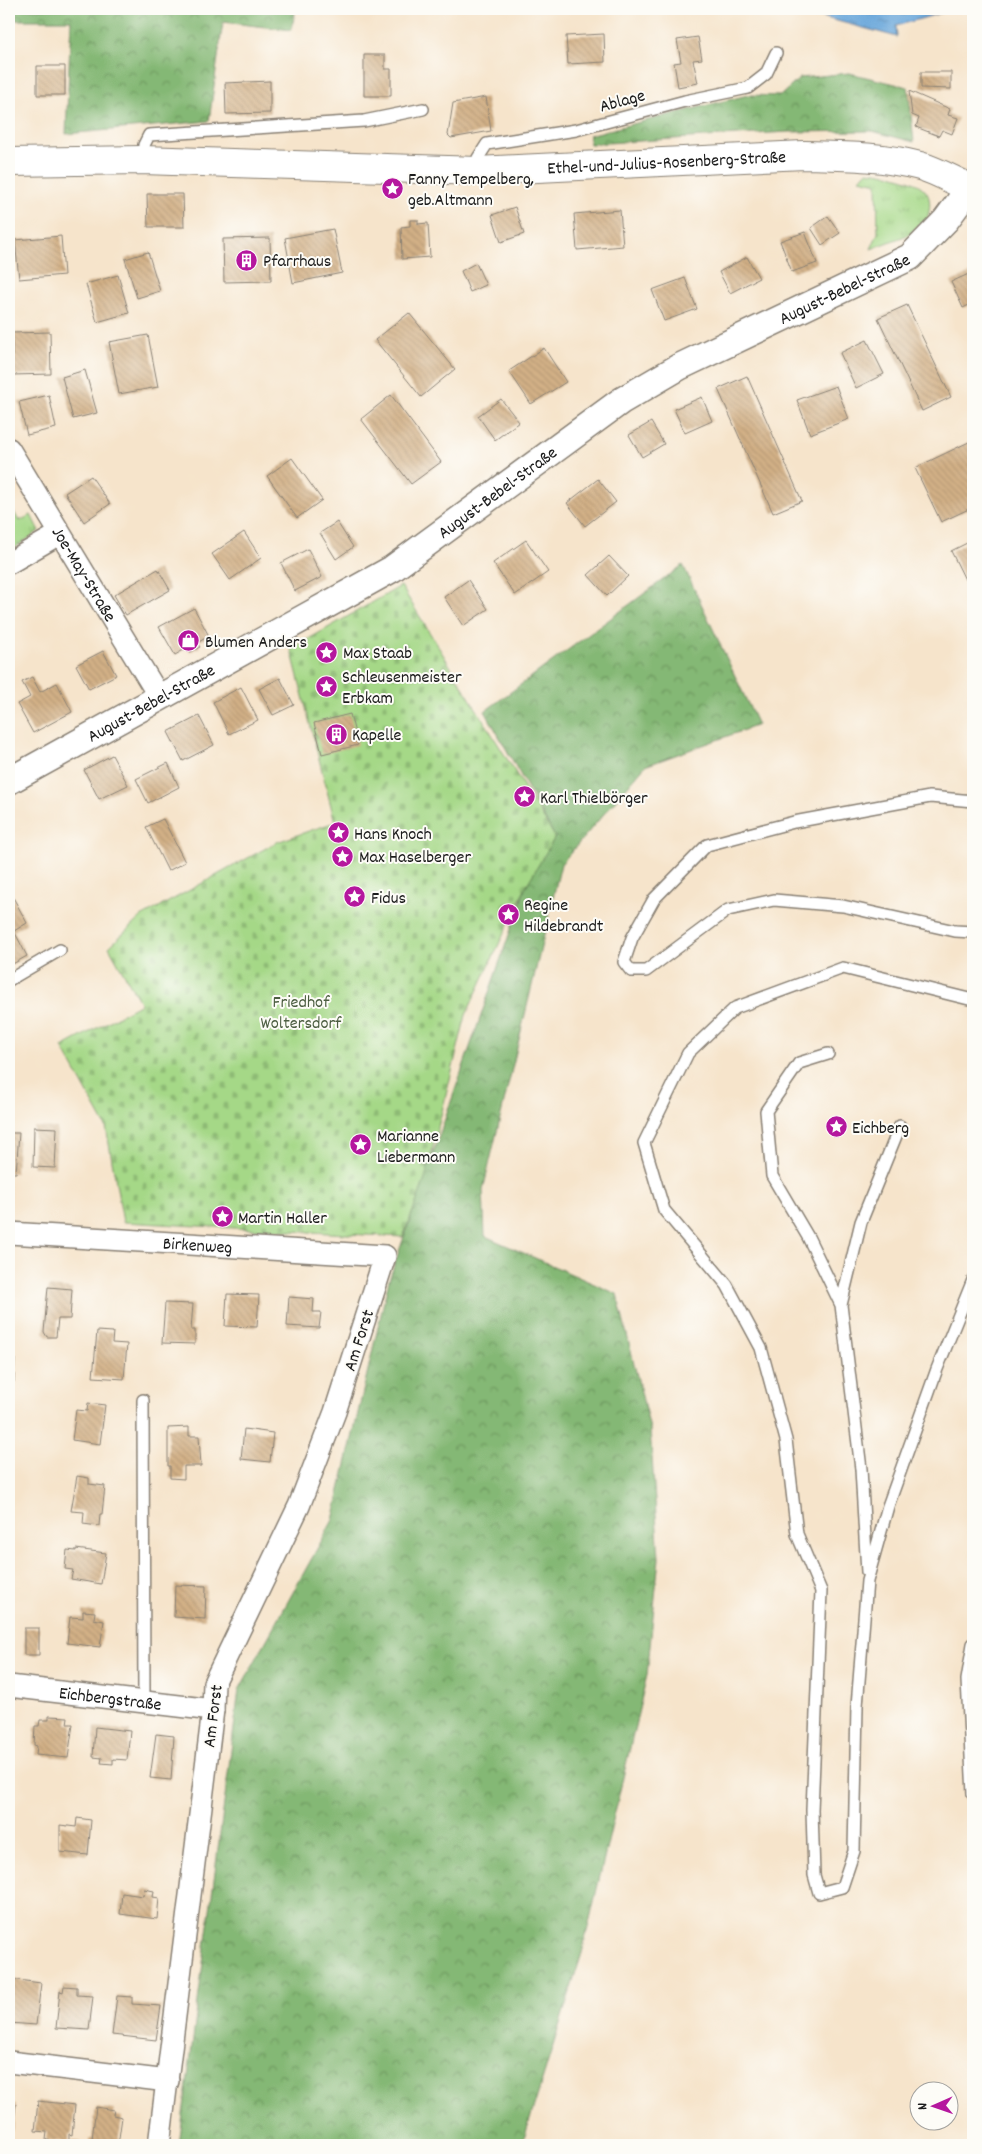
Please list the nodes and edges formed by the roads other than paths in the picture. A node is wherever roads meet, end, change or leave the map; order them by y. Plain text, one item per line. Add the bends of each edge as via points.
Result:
1 (776, 53) dead end
2 (423, 109) dead end
3 (143, 160) junction
4 (9, 162) edge
5 (478, 171) junction
6 (969, 188) edge
7 (9, 449) edge
8 (59, 534) junction
9 (9, 563) edge
10 (160, 698) junction
11 (10, 776) edge
12 (973, 801) edge
13 (973, 932) edge
14 (60, 950) dead end
15 (9, 980) edge
16 (973, 1000) edge
17 (828, 1054) dead end
18 (900, 1126) dead end
19 (9, 1233) edge
20 (385, 1256) joint
21 (973, 1280) edge
22 (841, 1305) junction
23 (143, 1400) dead end
24 (867, 1581) junction
25 (973, 1644) edge
26 (9, 1686) edge
27 (144, 1703) junction
28 (212, 1710) junction
29 (973, 1794) edge
30 (9, 2062) edge
31 (168, 2080) junction
32 (159, 2145) edge

1 - 5 lane, Ablage via 766,74 748,88 576,130 487,144 478,158
2 - 3 lane via 364,121 149,135 144,145
3 - 4 main road, Ethel-und-Julius-Rosenberg-Straße
3 - 5 main road, Ethel-und-Julius-Rosenberg-Straße
5 - 6 main road, Ethel-und-Julius-Rosenberg-Straße via 804,155 852,156 922,167
6 - 10 street, August-Bebel-Straße via 946,220 910,257 679,367 621,401 392,569
7 - 8 street, Joe-May-Straße
8 - 9 street
8 - 10 street, Joe-May-Straße
10 - 11 street, August-Bebel-Straße
12 - 13 lane via 930,797 794,822 707,845 654,899 632,938 624,962 632,971 646,971 728,910 774,900 843,906 955,931
14 - 15 lane
16 - 24 lane via 843,968 736,1008 688,1053 644,1143 664,1210 727,1285 761,1348 786,1440 797,1534 821,1591 812,1810 814,1875 819,1893 842,1886 854,1852 857,1706
17 - 22 lane via 799,1063 766,1112 772,1176 808,1237
18 - 22 lane via 861,1222
19 - 20 street, Birkenweg
20 - 28 street, Am Forst via 328,1429 298,1506 214,1683
21 - 24 lane via 888,1506
22 - 24 lane via 861,1469
23 - 27 lane
25 - 29 lane via 967,1680
26 - 27 street, Eichbergstraße
27 - 28 street, Eichbergstraße
28 - 31 street, Am Forst
30 - 31 street
31 - 32 street, Am Forst

